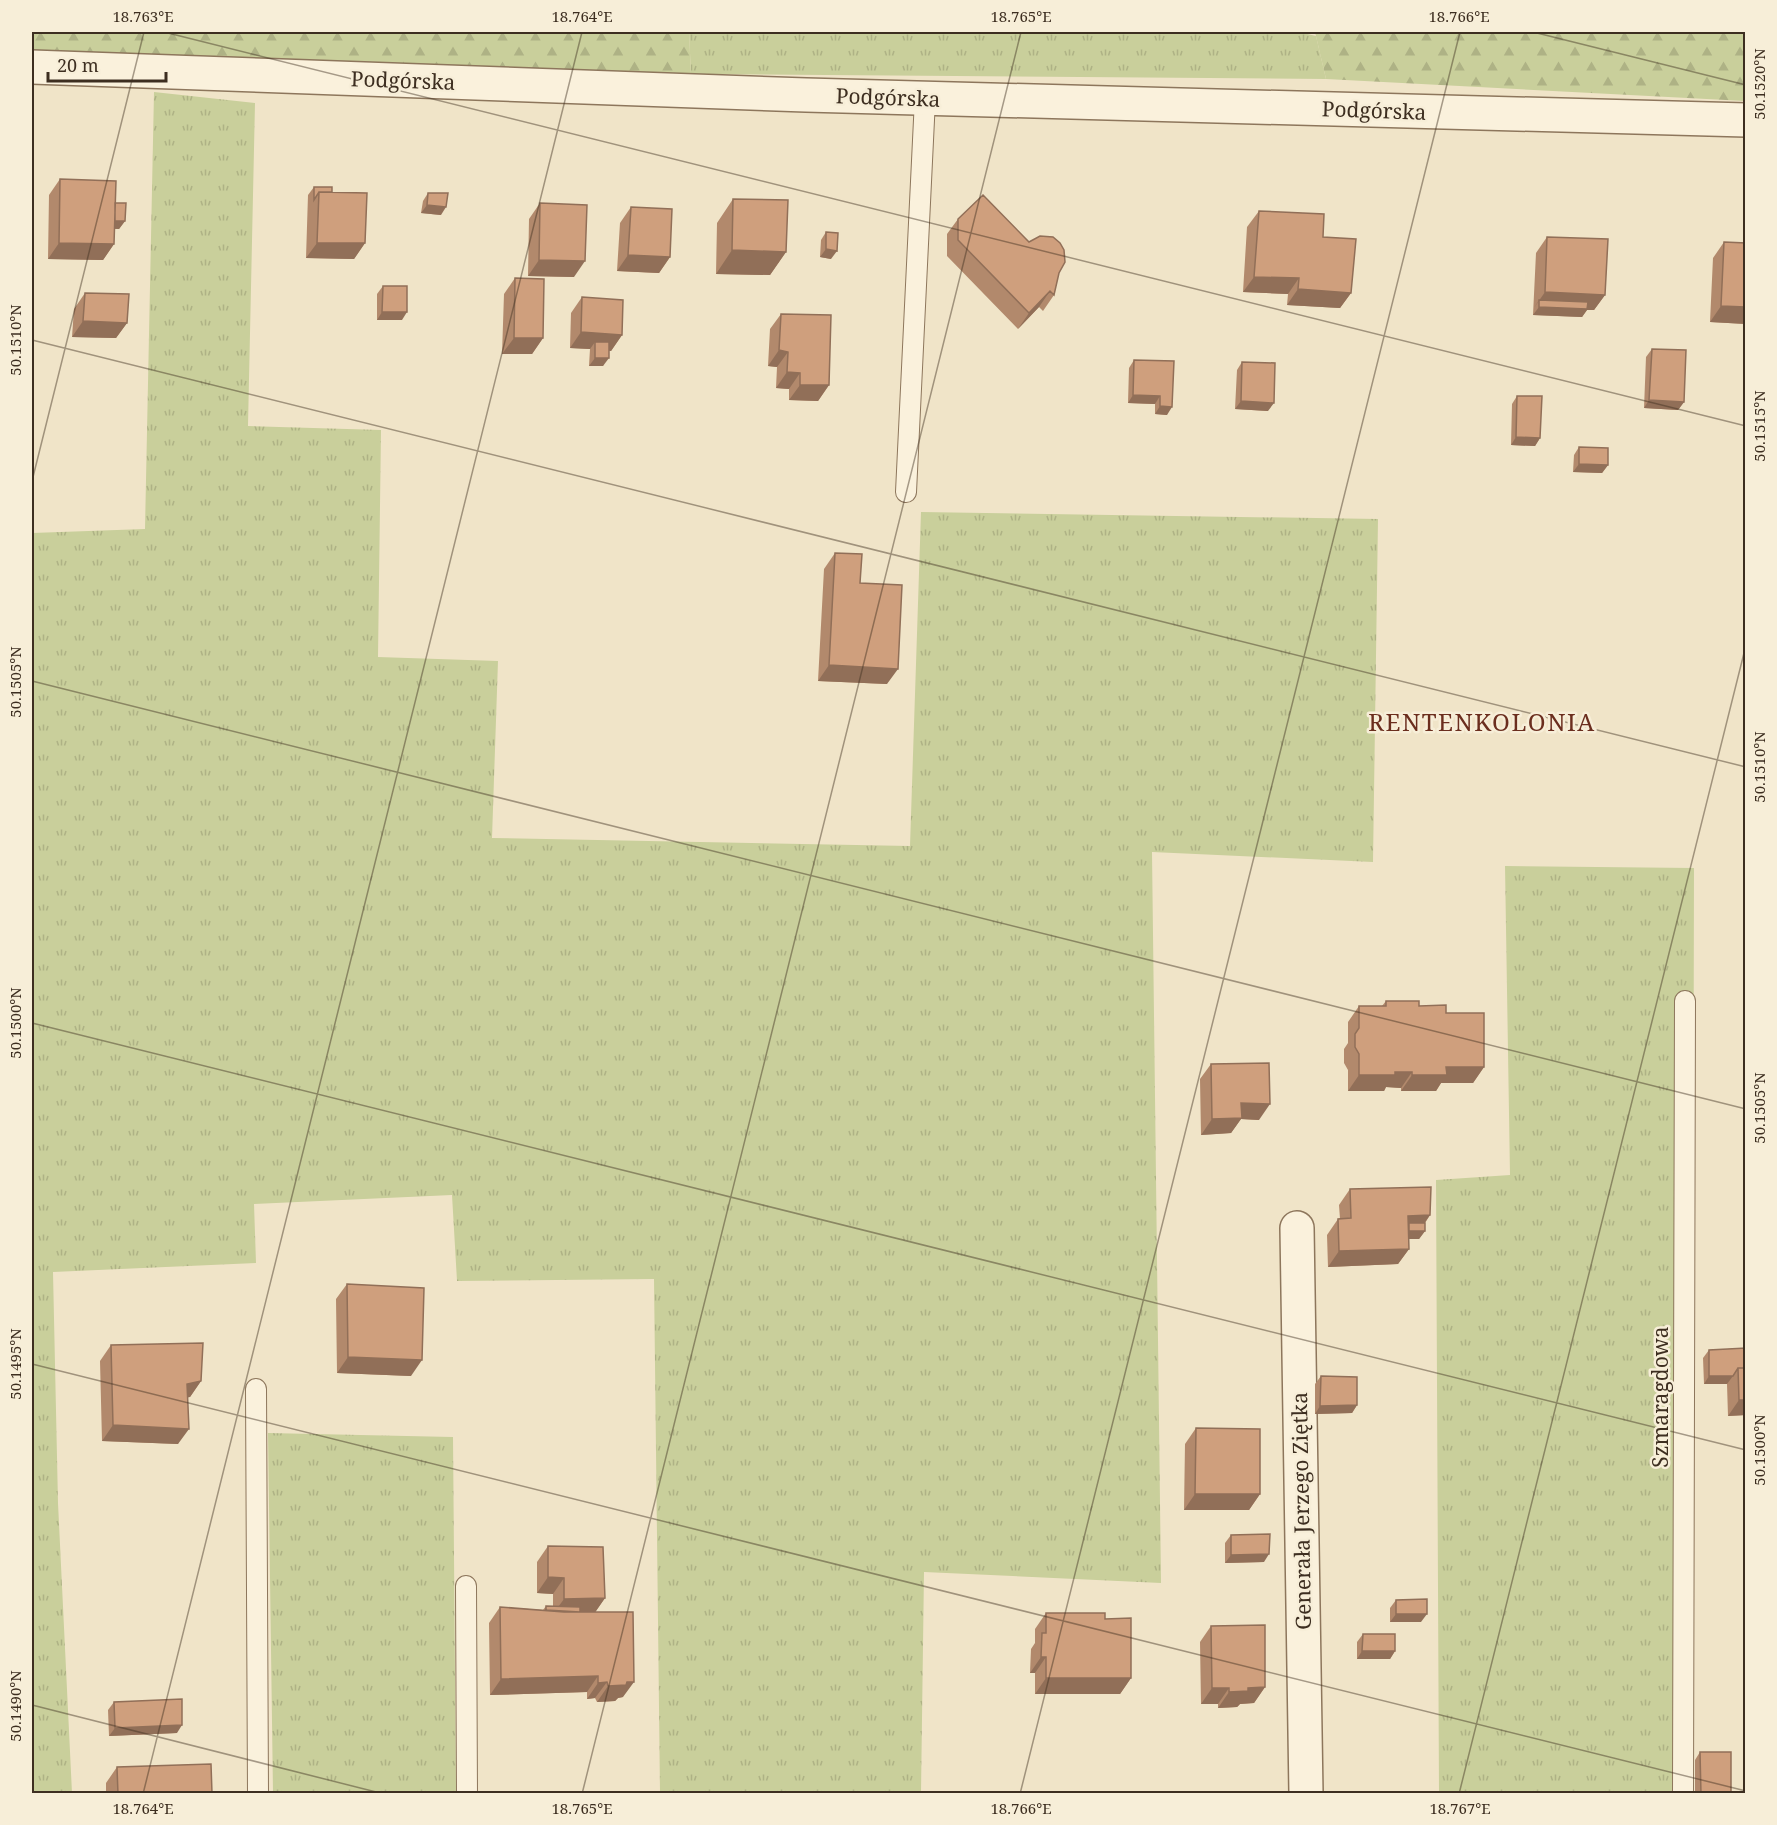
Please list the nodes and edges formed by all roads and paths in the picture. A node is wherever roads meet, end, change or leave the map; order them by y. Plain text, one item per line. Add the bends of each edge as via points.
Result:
1 (32, 67) edge
2 (925, 99) junction
3 (1746, 120) edge
4 (906, 492) dead end
5 (1685, 1001) dead end
6 (1297, 1228) dead end
7 (256, 1389) dead end
8 (466, 1586) dead end
9 (258, 1794) edge
10 (467, 1794) edge
11 (1306, 1794) edge
12 (1683, 1794) edge

1 - 2 street, Podgórska
2 - 3 street, Podgórska
2 - 4 lane
5 - 12 lane, Szmaragdowa
6 - 11 street, Generała Jerzego Ziętka
7 - 9 lane
8 - 10 lane

